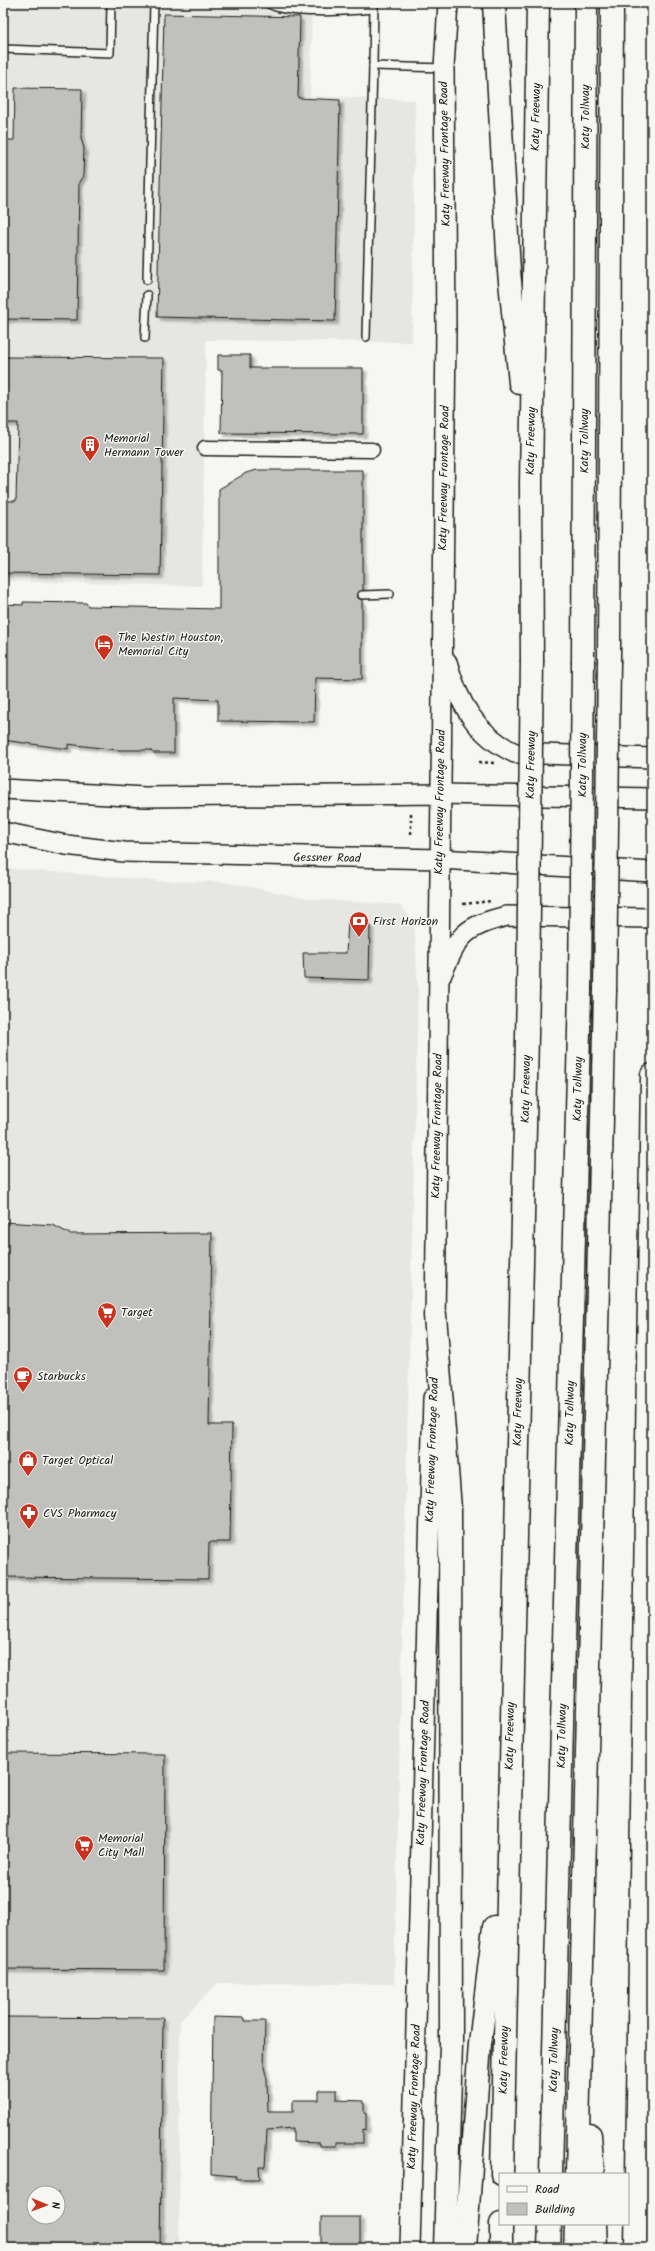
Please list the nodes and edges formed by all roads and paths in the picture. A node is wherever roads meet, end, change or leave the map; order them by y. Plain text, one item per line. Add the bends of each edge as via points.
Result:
1 (111, 3) edge
2 (154, 3) edge
3 (267, 3) edge
4 (448, 3) edge
5 (494, 3) edge
6 (538, 3) edge
7 (586, 3) edge
8 (612, 3) edge
9 (374, 6) edge
10 (3, 49) edge
11 (373, 66) junction
12 (444, 68) junction
13 (147, 280) dead end
14 (146, 295) dead end
15 (145, 338) dead end
16 (366, 338) dead end
17 (205, 448) dead end
18 (372, 450) dead end
19 (531, 484) junction
20 (390, 594) dead end
21 (362, 595) dead end
22 (442, 641) junction
23 (652, 758) edge
24 (3, 788) edge
25 (440, 794) junction
26 (652, 798) edge
27 (411, 813) dead end
28 (3, 832) edge
29 (411, 837) dead end
30 (440, 859) junction
31 (652, 872) edge
32 (652, 918) edge
33 (438, 981) junction
34 (652, 1075) edge
35 (435, 1315) junction
36 (508, 1815) junction
37 (581, 2017) junction
38 (502, 2173) edge
39 (551, 2173) edge
40 (577, 2173) edge
41 (593, 2173) edge
42 (501, 2225) edge
43 (576, 2225) edge
44 (595, 2225) edge
45 (410, 2248) edge
46 (445, 2248) edge
47 (465, 2248) edge
48 (501, 2248) edge
49 (575, 2248) edge
50 (596, 2248) edge
51 (636, 2248) edge

1 - 10 lane via 110,53
2 - 13 lane
3 - 9 lane via 275,8 334,12
4 - 12 main road, Katy Freeway Frontage Road
5 - 19 highway via 509,271
6 - 19 highway, Katy Freeway
7 - 39 highway, Katy Tollway, bridge via 580,990
8 - 37 highway, Katy Tollway, bridge via 605,991
9 - 11 lane
11 - 12 lane
11 - 16 lane
12 - 22 main road, Katy Freeway Frontage Road via 446,332
14 - 15 lane
17 - 18 street
19 - 36 highway, Katy Freeway, bridge via 532,660 528,990
20 - 21 lane
22 - 23 main road via 453,684 462,704 475,723 499,745 515,753
22 - 25 main road, Katy Freeway Frontage Road
24 - 25 main road via 145,798
25 - 26 main road
25 - 30 main road, Katy Freeway Frontage Road
27 - 29 path
28 - 30 main road, Gessner Road via 66,845 124,852
30 - 31 main road, Gessner Road
30 - 33 main road, Katy Freeway Frontage Road
32 - 33 main road via 507,916 489,920 473,927 458,940
33 - 35 main road, Katy Freeway Frontage Road
34 - 51 highway
35 - 45 main road, Katy Freeway Frontage Road
35 - 46 highway via 450,1509 451,2044
36 - 38 highway, Katy Freeway
36 - 47 highway via 480,2044
37 - 40 highway, Katy Tollway
37 - 41 highway
42 - 48 highway
43 - 49 highway
44 - 50 highway

